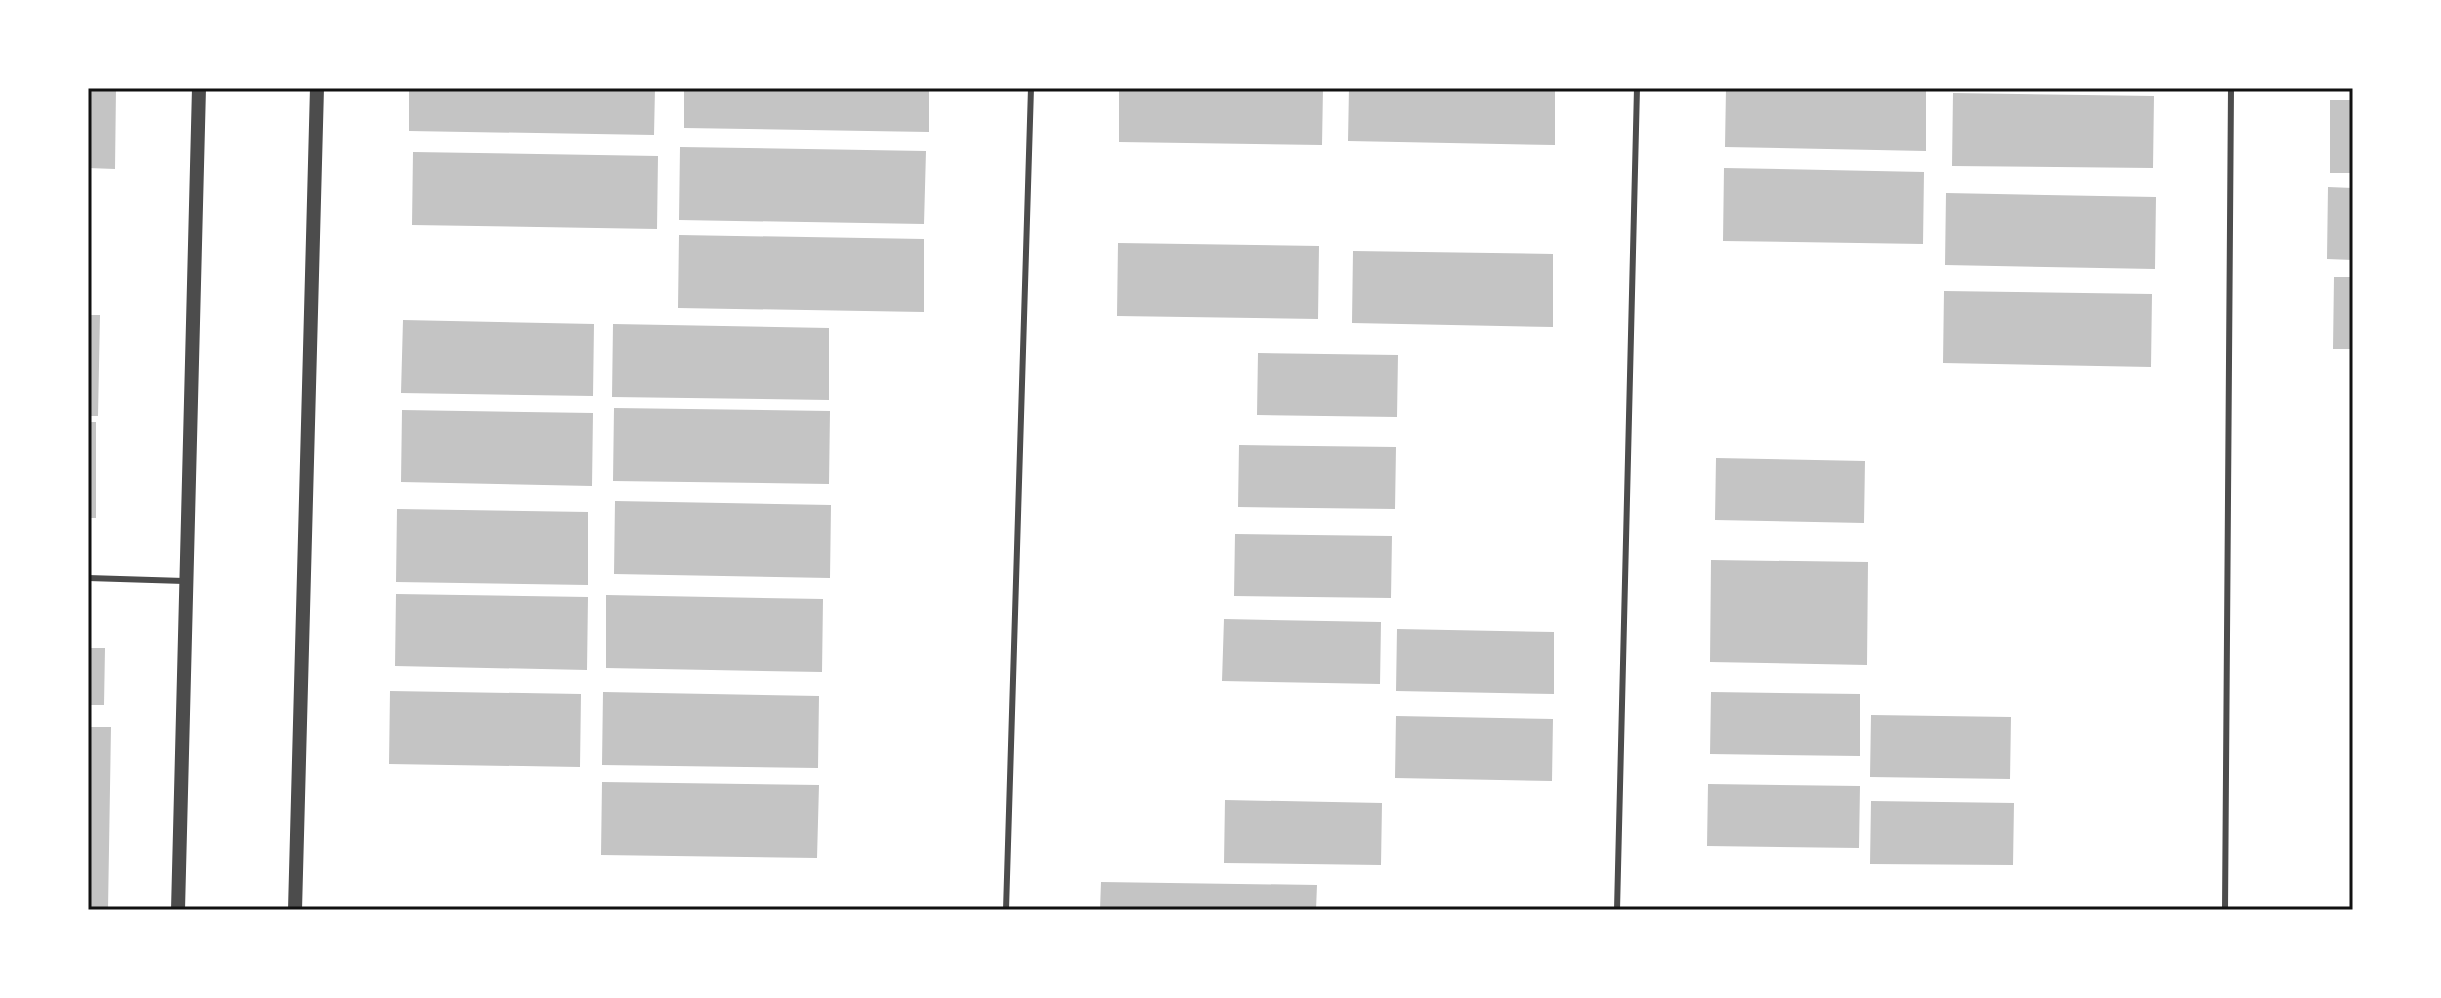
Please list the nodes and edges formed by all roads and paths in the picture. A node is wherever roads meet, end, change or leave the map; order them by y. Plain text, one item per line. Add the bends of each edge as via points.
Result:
1 (199, 88) edge
2 (317, 88) edge
3 (1031, 88) edge
4 (1637, 88) edge
5 (2231, 88) edge
6 (88, 578) edge
7 (186, 581) junction
8 (178, 910) edge
9 (295, 910) edge
10 (1006, 910) edge
11 (1617, 910) edge
12 (2225, 910) edge

1 - 7 street
2 - 9 street
3 - 10 lane
4 - 11 lane
5 - 12 lane
6 - 7 lane
7 - 8 street

